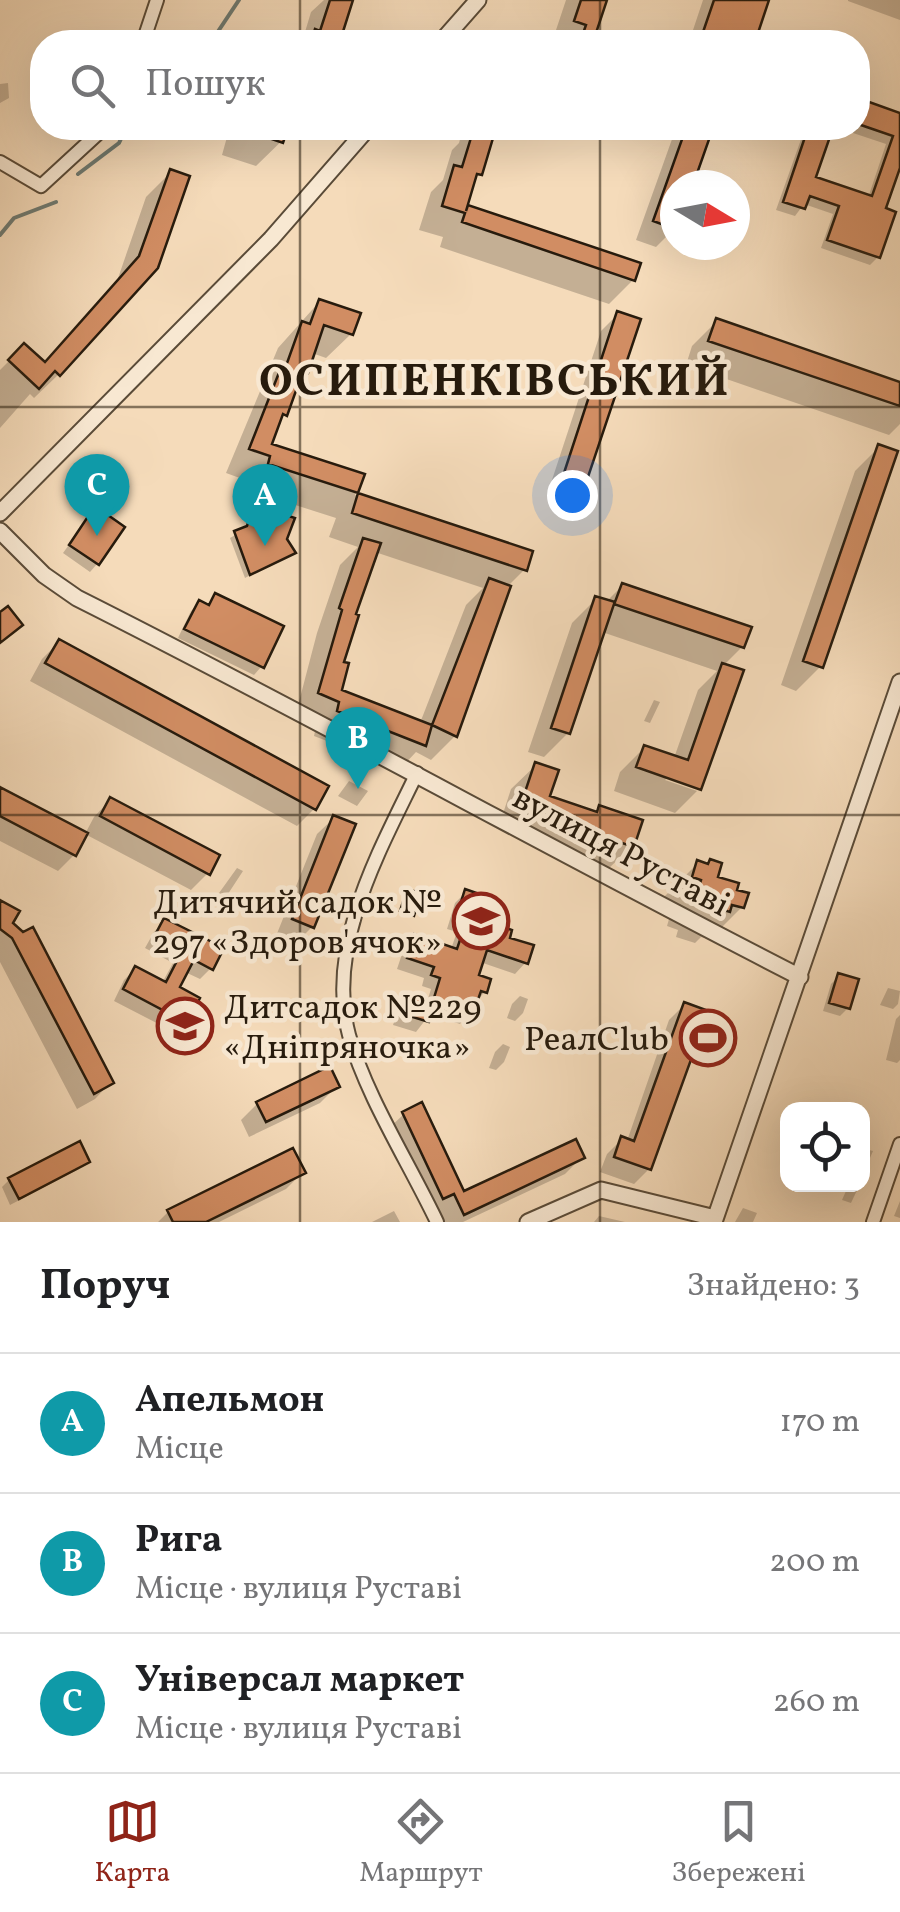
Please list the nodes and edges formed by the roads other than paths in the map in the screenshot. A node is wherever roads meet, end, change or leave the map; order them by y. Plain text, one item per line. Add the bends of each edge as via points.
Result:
1 (157, 0) edge
2 (478, 0) edge
3 (147, 30) edge
4 (452, 30) edge
5 (91, 140) edge
6 (358, 140) edge
7 (0, 162) edge
8 (0, 513) edge
9 (0, 531) edge
10 (900, 682) edge
11 (417, 773) junction
12 (800, 977) junction
13 (900, 1144) edge
14 (714, 1220) edge
15 (437, 1222) edge
16 (528, 1222) edge
17 (872, 1222) edge

1 - 3 street
2 - 4 street
5 - 7 street via 41,186
6 - 8 street via 271,239
9 - 11 street, вулиця Руставі via 77,598
10 - 12 street
11 - 12 street, вулиця Руставі
11 - 15 street via 356,915 344,963 345,1010 362,1066
12 - 14 street
13 - 17 street
14 - 16 street via 602,1190

